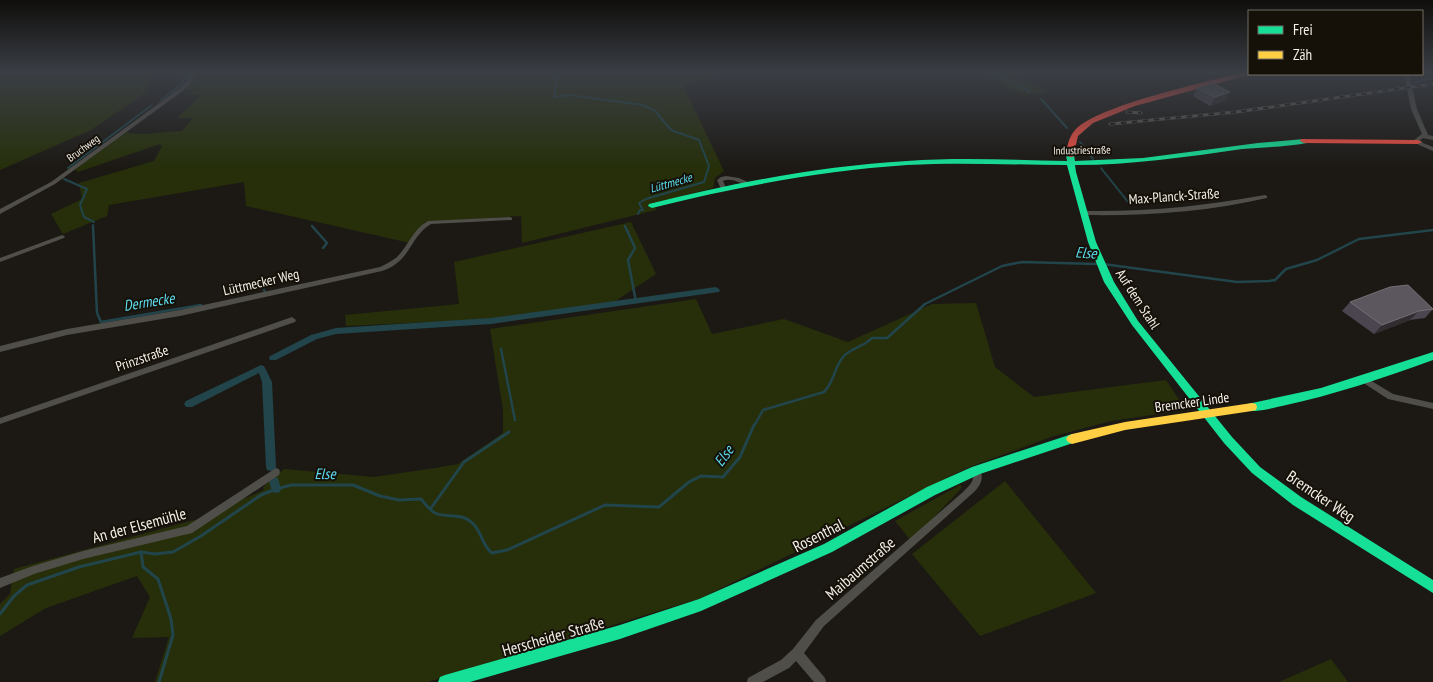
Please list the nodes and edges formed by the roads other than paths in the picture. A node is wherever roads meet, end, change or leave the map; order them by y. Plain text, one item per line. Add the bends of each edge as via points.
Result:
1 (163, 104) edge
2 (1144, 104) edge
3 (1413, 104) edge
4 (1426, 139) edge
5 (1433, 148) edge
6 (1070, 164) junction
7 (1264, 197) dead end
8 (652, 206) dead end
9 (0, 212) edge
10 (1085, 213) junction
11 (510, 219) dead end
12 (62, 237) dead end
13 (0, 260) edge
14 (292, 320) dead end
15 (0, 349) edge
16 (1433, 356) edge
17 (1365, 380) junction
18 (1433, 406) edge
19 (1207, 413) junction
20 (0, 421) edge
21 (976, 470) junction
22 (276, 472) dead end
23 (0, 583) edge
24 (1433, 587) edge
25 (669, 617) joint
26 (797, 653) junction
27 (445, 682) edge
28 (752, 682) edge
29 (820, 682) edge

1 - 9 street, Bruchweg via 62,177
2 - 6 street, Auf dem Stahl via 1095,118 1075,133 1069,149
3 - 4 street
4 - 5 street
4 - 6 street, Industriestraße via 1294,141 1139,161
6 - 8 street, Industriestraße via 951,161 815,172 723,188
6 - 10 street, Auf dem Stahl
7 - 10 street, Max-Planck-Straße via 1219,206
10 - 19 street, Auf dem Stahl via 1100,264 1130,316
11 - 15 street, Lüttmecker Weg via 430,222 423,226 400,260 382,269 180,313 67,332
12 - 13 street
14 - 20 street, Prinzstraße
16 - 17 street, Bremcker Linde
17 - 18 street via 1390,397
17 - 19 street, Bremcker Linde via 1278,403
19 - 21 street, Bremcker Linde via 1089,433
19 - 24 street, Bremcker Weg via 1240,454 1280,489
21 - 25 street, Rosenthal via 828,548
21 - 26 street, Maibaumstraße via 977,483 966,495 820,623
22 - 23 street, An der Elsemühle via 189,530 83,555
25 - 27 street, Herscheider Straße
26 - 28 street, Maibaumstraße via 785,664
26 - 29 street

